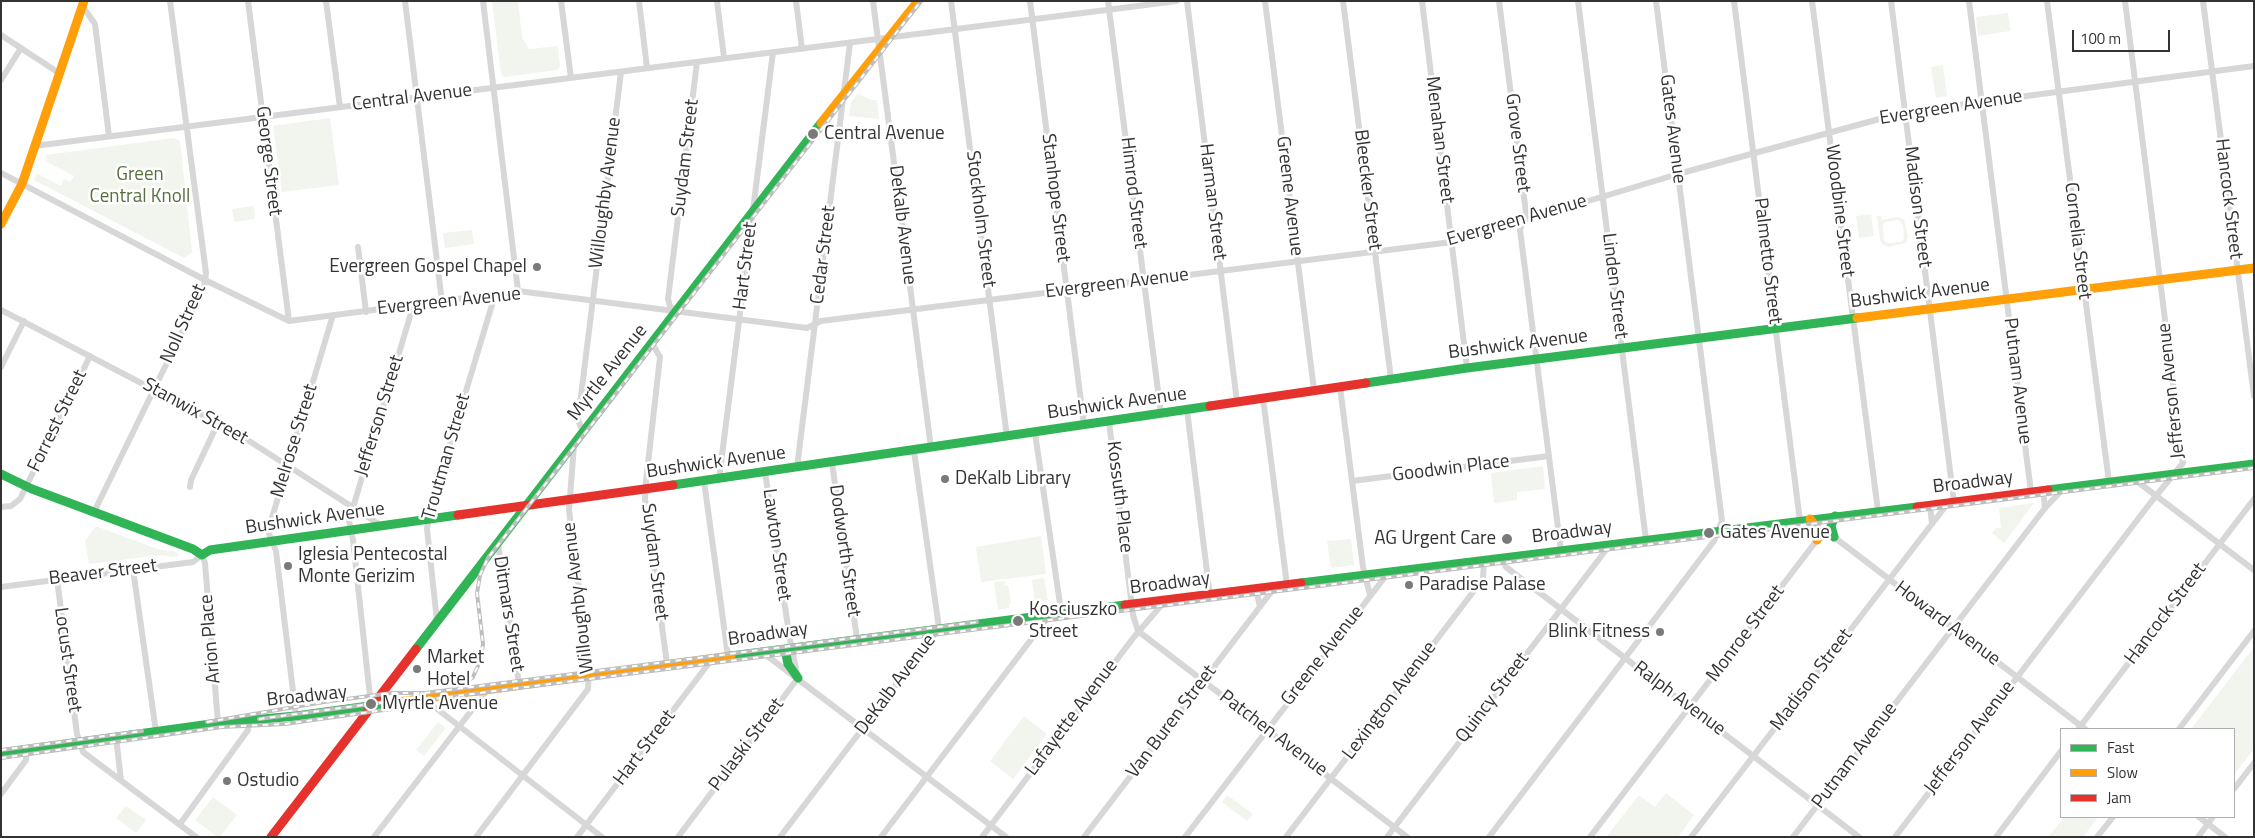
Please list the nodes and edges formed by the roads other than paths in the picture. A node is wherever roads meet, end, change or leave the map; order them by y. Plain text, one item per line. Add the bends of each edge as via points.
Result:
1 (170, 1) edge
2 (248, 1) edge
3 (326, 1) edge
4 (405, 1) edge
5 (483, 1) edge
6 (561, 1) edge
7 (639, 1) edge
8 (717, 1) edge
9 (796, 1) edge
10 (874, 1) edge
11 (918, 1) edge
12 (952, 1) edge
13 (1030, 1) edge
14 (1108, 1) edge
15 (1177, 1) edge
16 (1187, 1) edge
17 (1265, 1) edge
18 (1343, 1) edge
19 (1422, 1) edge
20 (1499, 1) edge
21 (1578, 1) edge
22 (1656, 1) edge
23 (1734, 1) edge
24 (1812, 1) edge
25 (1890, 1) edge
26 (1969, 1) edge
27 (2047, 1) edge
28 (2125, 1) edge
29 (2203, 1) edge
30 (84, 4) edge
31 (1109, 10) junction
32 (1032, 20) junction
33 (955, 29) junction
34 (1, 35) edge
35 (889, 36) junction
36 (878, 38) junction
37 (850, 43) junction
38 (21, 48) junction
39 (802, 48) junction
40 (880, 49) junction
41 (773, 52) junction
42 (724, 58) junction
43 (697, 62) junction
44 (2254, 66) edge
45 (648, 68) junction
46 (621, 72) junction
47 (2212, 72) junction
48 (59, 73) junction
49 (571, 78) junction
50 (1, 80) edge
51 (2135, 81) junction
52 (494, 88) junction
53 (2058, 91) junction
54 (844, 94) junction
55 (417, 98) junction
56 (1982, 101) junction
57 (340, 108) junction
58 (1904, 112) junction
59 (263, 117) junction
60 (186, 127) junction
61 (1829, 132) junction
62 (109, 136) junction
63 (34, 146) junction
64 (1753, 152) junction
65 (1, 173) edge
66 (1678, 174) junction
67 (22, 184) junction
68 (1602, 196) junction
69 (753, 212) junction
70 (1522, 222) junction
71 (1, 224) edge
72 (1452, 242) junction
73 (358, 247) dead end
74 (1375, 252) junction
75 (1298, 261) junction
76 (2254, 268) edge
77 (2237, 270) junction
78 (1221, 271) junction
79 (205, 280) junction
80 (1144, 280) junction
81 (2160, 280) junction
82 (1067, 290) junction
83 (2083, 290) junction
84 (518, 291) junction
85 (495, 295) junction
86 (2006, 299) junction
87 (990, 300) junction
88 (593, 301) junction
89 (442, 302) junction
90 (410, 306) junction
91 (1930, 309) junction
92 (1, 310) edge
93 (913, 310) junction
94 (676, 311) junction
95 (366, 312) junction
96 (333, 316) junction
97 (1852, 318) junction
98 (739, 319) junction
99 (288, 321) junction
100 (24, 322) junction
101 (815, 324) junction
102 (1776, 329) junction
103 (1699, 338) junction
104 (652, 343) junction
105 (1622, 348) junction
106 (90, 356) junction
107 (1538, 359) junction
108 (1, 367) edge
109 (1467, 368) junction
110 (1391, 379) junction
111 (1340, 387) junction
112 (154, 389) junction
113 (1314, 390) junction
114 (2254, 396) edge
115 (1263, 398) junction
116 (1237, 402) junction
117 (1187, 410) junction
118 (1161, 414) junction
119 (1109, 422) junction
120 (218, 423) junction
121 (1084, 426) junction
122 (583, 432) junction
123 (1035, 433) junction
124 (1007, 437) junction
125 (575, 443) junction
126 (931, 448) junction
127 (914, 450) junction
128 (1549, 456) junction
129 (832, 462) junction
130 (2254, 464) edge
131 (287, 466) junction
132 (797, 467) junction
133 (766, 472) junction
134 (2177, 472) junction
135 (1, 474) edge
136 (2134, 478) junction
137 (719, 479) junction
138 (704, 481) junction
139 (1352, 482) junction
140 (2109, 482) junction
141 (26, 486) junction
142 (190, 487) dead end
143 (2064, 488) junction
144 (646, 489) junction
145 (2042, 490) junction
146 (2031, 492) junction
147 (2155, 496) junction
148 (2254, 499) edge
149 (569, 500) junction
150 (1951, 502) junction
151 (1930, 505) junction
152 (526, 506) junction
153 (1, 507) edge
154 (352, 508) junction
155 (2045, 508) junction
156 (1878, 511) junction
157 (94, 512) junction
158 (1835, 516) junction
159 (428, 520) junction
160 (1805, 520) junction
161 (1932, 524) junction
162 (382, 526) junction
163 (351, 530) junction
164 (1718, 531) junction
165 (1834, 537) junction
166 (1646, 540) junction
167 (1817, 540) junction
168 (272, 541) junction
169 (498, 544) junction
170 (2220, 544) junction
171 (1610, 545) junction
172 (1587, 548) junction
173 (1561, 551) junction
174 (202, 555) junction
175 (1501, 558) junction
176 (1599, 559) junction
177 (1484, 561) junction
178 (133, 569) junction
179 (2254, 570) edge
180 (1388, 573) junction
181 (1365, 576) junction
182 (57, 579) junction
183 (1888, 580) junction
184 (1286, 585) junction
185 (1, 587) edge
186 (1275, 587) junction
187 (1256, 589) junction
188 (1370, 595) junction
189 (1210, 596) junction
190 (1165, 601) junction
191 (1132, 605) junction
192 (1260, 607) junction
193 (1561, 609) junction
194 (1052, 616) junction
195 (1031, 618) junction
196 (438, 621) junction
197 (939, 628) junction
198 (1952, 628) junction
199 (2254, 630) edge
200 (1038, 631) junction
201 (1138, 631) junction
202 (857, 639) junction
203 (789, 648) junction
204 (762, 652) junction
205 (728, 656) junction
206 (712, 658) junction
207 (1626, 658) junction
208 (667, 664) junction
209 (589, 675) junction
210 (2016, 677) junction
211 (798, 678) junction
212 (1203, 681) junction
213 (519, 684) junction
214 (488, 689) junction
215 (423, 698) junction
216 (371, 706) junction
217 (1690, 707) junction
218 (296, 716) junction
219 (248, 720) junction
220 (218, 723) junction
221 (458, 727) junction
222 (863, 728) junction
223 (2081, 728) edge
224 (2180, 728) edge
225 (1267, 730) junction
226 (156, 732) junction
227 (116, 737) junction
228 (79, 742) junction
229 (27, 749) junction
230 (1, 752) edge
231 (2060, 752) edge
232 (1754, 756) junction
233 (2254, 763) edge
234 (522, 776) junction
235 (927, 776) junction
236 (1330, 778) junction
237 (121, 780) junction
238 (2235, 789) edge
239 (1, 794) edge
240 (1817, 805) junction
241 (2111, 818) edge
242 (2200, 818) edge
243 (2212, 818) edge
244 (180, 824) junction
245 (586, 824) junction
246 (2208, 824) junction
247 (991, 825) junction
248 (1395, 827) junction
249 (196, 837) edge
250 (272, 837) edge
251 (374, 837) edge
252 (476, 837) edge
253 (577, 837) edge
254 (602, 837) edge
255 (678, 837) edge
256 (780, 837) edge
257 (880, 837) edge
258 (982, 837) edge
259 (1006, 837) edge
260 (1084, 837) edge
261 (1185, 837) edge
262 (1286, 837) edge
263 (1387, 837) edge
264 (1407, 837) edge
265 (1489, 837) edge
266 (1590, 837) edge
267 (1692, 837) edge
268 (1793, 837) edge
269 (1859, 837) edge
270 (1895, 837) edge
271 (1996, 837) edge
272 (2097, 837) edge
273 (2198, 837) edge
274 (2225, 837) edge

1 - 60 street, Noll Street
2 - 59 street, George Street
3 - 57 street
4 - 55 street
5 - 52 street
6 - 49 street
7 - 45 street
8 - 42 street
9 - 39 street
10 - 36 street, DeKalb Avenue
11 - 35 main road, Myrtle Avenue
12 - 33 street, Stockholm Street
13 - 32 street, Stanhope Street
14 - 31 street, Himrod Street
15 - 31 street, Central Avenue
16 - 78 street, Harman Street
17 - 75 street, Greene Avenue
18 - 74 street, Bleecker Street
19 - 72 street, Menahan Street
20 - 70 street, Grove Street via 1526,213
21 - 68 street, Linden Street
22 - 66 street, Gates Avenue
23 - 64 street, Palmetto Street
24 - 61 street, Woodbine Street
25 - 58 street, Madison Street
26 - 56 street, Putnam Avenue
27 - 53 street, Cornelia Street
28 - 51 street, Jefferson Avenue
29 - 47 street, Hancock Street
30 - 48 main road
30 - 62 street via 95,24
31 - 32 street, Central Avenue
31 - 80 street, Himrod Street
32 - 33 street, Central Avenue
32 - 82 street, Stanhope Street
33 - 35 street, Central Avenue
33 - 87 street, Stockholm Street
34 - 38 street
35 - 36 street, Central Avenue
35 - 40 main road, Myrtle Avenue
36 - 37 street, Central Avenue
36 - 40 street, DeKalb Avenue
37 - 39 street, Central Avenue
37 - 54 street, Cedar Street
38 - 48 street
38 - 50 street
39 - 41 street, Central Avenue
40 - 54 main road, Myrtle Avenue
40 - 93 street, DeKalb Avenue
41 - 42 street, Central Avenue
41 - 69 street, Hart Street
42 - 43 street, Central Avenue
43 - 45 street, Central Avenue
43 - 94 street, Suydam Street via 668,299
44 - 47 street, Evergreen Avenue
45 - 46 street, Central Avenue
46 - 49 street, Central Avenue
46 - 88 street, Willoughby Avenue
47 - 51 street, Evergreen Avenue
47 - 77 street, Hancock Street
48 - 63 main road
49 - 52 street, Central Avenue
51 - 53 street, Evergreen Avenue
51 - 81 street, Jefferson Avenue
52 - 55 street, Central Avenue
52 - 84 street
53 - 56 street, Evergreen Avenue
53 - 83 street, Cornelia Street
54 - 69 main road, Myrtle Avenue
54 - 101 street, Cedar Street
55 - 57 street, Central Avenue
55 - 89 street
56 - 58 street, Evergreen Avenue
56 - 86 street, Putnam Avenue
57 - 59 street, Central Avenue
58 - 61 street, Evergreen Avenue
58 - 91 street, Madison Street
59 - 60 street, Central Avenue
59 - 99 street, George Street
60 - 62 street, Central Avenue
60 - 79 street, Noll Street
61 - 64 street, Evergreen Avenue
61 - 97 street, Woodbine Street
62 - 63 street, Central Avenue
63 - 67 main road
64 - 66 street, Evergreen Avenue
64 - 102 street, Palmetto Street
65 - 67 street
66 - 68 street, Evergreen Avenue
66 - 103 street, Gates Avenue
67 - 71 main road
67 - 79 street
68 - 70 street, Evergreen Avenue
68 - 105 street, Linden Street
69 - 94 main road, Myrtle Avenue
69 - 98 street, Hart Street
70 - 72 street, Evergreen Avenue
70 - 107 street, Grove Street via 1520,230
72 - 74 street, Evergreen Avenue
72 - 109 street, Menahan Street
73 - 95 street
74 - 75 street, Evergreen Avenue
74 - 110 street, Bleecker Street
75 - 78 street, Evergreen Avenue
75 - 113 street, Greene Avenue
76 - 77 main road, Bushwick Avenue
77 - 81 main road, Bushwick Avenue
77 - 114 street, Hancock Street
78 - 80 street, Evergreen Avenue
78 - 116 street, Harman Street
79 - 99 street
79 - 112 street, Noll Street
80 - 82 street, Evergreen Avenue
80 - 118 street, Himrod Street
81 - 83 main road, Bushwick Avenue
81 - 134 street, Jefferson Avenue via 2183,464
82 - 87 street, Evergreen Avenue
82 - 121 street, Stanhope Street
83 - 86 main road, Bushwick Avenue
83 - 140 street, Cornelia Street
84 - 85 street, Evergreen Avenue
84 - 88 street, Evergreen Avenue
85 - 89 street, Evergreen Avenue
85 - 159 street, Troutman Street
86 - 91 main road, Bushwick Avenue
86 - 146 street, Putnam Avenue
87 - 93 street, Evergreen Avenue
87 - 124 street, Stockholm Street
88 - 94 street, Evergreen Avenue
88 - 122 street, Willoughby Avenue via 578,420
89 - 90 street, Evergreen Avenue
90 - 95 street, Evergreen Avenue
90 - 154 street, Jefferson Street via 411,313
91 - 97 main road, Bushwick Avenue
91 - 150 street, Madison Street
92 - 100 street, Stanwix Street
93 - 101 street, Evergreen Avenue via 821,320
93 - 126 street, DeKalb Avenue
94 - 98 street, Evergreen Avenue
94 - 104 main road, Myrtle Avenue
95 - 96 street, Evergreen Avenue
96 - 99 street, Evergreen Avenue
96 - 131 street, Melrose Street
97 - 102 main road, Bushwick Avenue
97 - 156 street, Woodbine Street
98 - 101 street, Evergreen Avenue via 807,328
98 - 137 street, Hart Street
100 - 106 street, Stanwix Street
100 - 108 street
101 - 132 street, Cedar Street
102 - 103 main road, Bushwick Avenue
102 - 160 street, Palmetto Street
103 - 105 main road, Bushwick Avenue
103 - 164 street, Gates Avenue via 1722,521
104 - 122 main road, Myrtle Avenue
104 - 144 street, Suydam Street via 660,356
105 - 107 main road, Bushwick Avenue
105 - 166 street, Linden Street
106 - 112 street, Stanwix Street
106 - 141 street, Forrest Street
107 - 109 main road, Bushwick Avenue
107 - 128 street, Grove Street
109 - 110 main road, Bushwick Avenue
110 - 111 main road, Bushwick Avenue
111 - 113 main road, Bushwick Avenue
111 - 139 street, Greene Avenue
112 - 120 street, Stanwix Street
112 - 157 street, Noll Street
113 - 115 main road, Bushwick Avenue
115 - 116 main road, Bushwick Avenue
115 - 184 street
116 - 117 main road, Bushwick Avenue
117 - 118 main road, Bushwick Avenue
117 - 189 street
118 - 119 main road, Bushwick Avenue
119 - 121 main road, Bushwick Avenue
119 - 191 street, Kossuth Place
120 - 131 street, Stanwix Street
120 - 142 street
121 - 123 main road, Bushwick Avenue
122 - 125 main road, Myrtle Avenue
123 - 124 main road, Bushwick Avenue
123 - 194 street via 1060,604
124 - 126 main road, Bushwick Avenue
125 - 149 street, Willoughby Avenue
125 - 152 main road, Myrtle Avenue
126 - 127 main road, Bushwick Avenue
127 - 129 main road, Bushwick Avenue
127 - 197 street, DeKalb Avenue
128 - 139 street, Goodwin Place
128 - 173 street, Grove Street
129 - 132 main road, Bushwick Avenue
129 - 202 street, Dodworth Street
130 - 134 main road, Broadway
131 - 154 street, Stanwix Street
131 - 168 street, Melrose Street via 268,531
132 - 133 main road, Bushwick Avenue
133 - 137 main road, Bushwick Avenue
133 - 203 street, Lawton Street
134 - 136 main road, Broadway
134 - 147 street, Jefferson Avenue
135 - 141 main road
136 - 140 main road, Broadway
136 - 147 street
137 - 138 main road, Bushwick Avenue
138 - 144 main road, Bushwick Avenue
138 - 205 street
139 - 181 street, Greene Avenue
140 - 143 main road, Broadway
141 - 153 street, Forrest Street via 16,503
141 - 157 main road
143 - 145 main road, Broadway
143 - 155 street, Putnam Avenue
144 - 149 main road, Bushwick Avenue
144 - 208 street, Suydam Street
145 - 146 main road, Broadway
145 - 155 street
146 - 150 main road, Broadway
147 - 170 street
147 - 210 street, Jefferson Avenue
148 - 170 street, Hancock Street
149 - 152 main road, Bushwick Avenue
149 - 209 street, Willoughby Avenue
150 - 151 main road, Broadway
150 - 161 street, Madison Street
151 - 156 main road, Broadway
151 - 161 street
152 - 159 main road, Bushwick Avenue
152 - 169 main road, Myrtle Avenue
154 - 162 street, Stanwix Street
154 - 163 street, Jefferson Street
155 - 198 street, Putnam Avenue
156 - 158 main road, Broadway
157 - 174 main road via 193,548
158 - 160 main road, Broadway
158 - 165 main road via 1831,526
159 - 162 main road, Bushwick Avenue
159 - 196 street, Troutman Street
160 - 164 main road, Broadway
160 - 167 main road via 1817,528
161 - 183 street, Madison Street
162 - 163 main road, Bushwick Avenue
163 - 168 main road, Bushwick Avenue
163 - 216 street, Jefferson Street
164 - 166 main road, Broadway
164 - 207 street, Gates Avenue via 1714,541
165 - 167 street
165 - 183 street, Howard Avenue
166 - 171 main road, Broadway
167 - 217 street, Monroe Street
168 - 174 main road, Bushwick Avenue via 210,550
168 - 218 street, Melrose Street via 276,551
169 - 196 main road, Myrtle Avenue
169 - 213 street, Ditmars Street
170 - 179 street
170 - 223 street, Hancock Street
171 - 172 main road, Broadway
171 - 176 street, Quincy Street
172 - 173 main road, Broadway
172 - 176 street
173 - 175 main road, Broadway
174 - 178 street, Beaver Street via 193,562
174 - 220 street, Arion Place
175 - 177 main road, Broadway
175 - 193 street, Ralph Avenue via 1506,567
176 - 193 street, Quincy Street
177 - 180 main road, Broadway
177 - 236 street, Lexington Avenue via 1482,579
178 - 182 street, Beaver Street
178 - 226 street
180 - 181 main road, Broadway
180 - 188 street, Greene Avenue
181 - 184 main road, Broadway
181 - 188 street, Greene Avenue
182 - 185 street, Beaver Street
182 - 228 street, Locust Street
183 - 198 street, Howard Avenue
183 - 232 street, Madison Street
184 - 186 main road, Broadway
186 - 187 main road, Broadway
186 - 192 street, Van Buren Street
187 - 189 main road, Broadway
187 - 192 street
188 - 225 street, Greene Avenue
189 - 190 main road, Broadway
190 - 191 main road, Broadway
190 - 201 street, Lafayette Avenue
191 - 194 main road, Broadway
191 - 201 street, Kossuth Place
192 - 212 street, Van Buren Street
193 - 207 street, Ralph Avenue
193 - 248 street, Quincy Street
194 - 195 main road, Broadway
194 - 200 street
195 - 197 main road, Broadway
195 - 200 street
196 - 216 main road, Myrtle Avenue
197 - 202 main road, Broadway
197 - 222 street, DeKalb Avenue
198 - 210 street, Howard Avenue
198 - 240 street, Putnam Avenue
199 - 224 street
200 - 235 street
201 - 212 street, Patchen Avenue
201 - 247 street, Lafayette Avenue
202 - 203 main road, Broadway
203 - 204 main road, Broadway
203 - 211 main road via 788,664
204 - 205 main road, Broadway
204 - 211 street
205 - 206 main road, Broadway
206 - 208 main road, Broadway
206 - 245 street, Hart Street
207 - 217 street, Ralph Avenue
207 - 265 street, Gates Avenue
208 - 209 main road, Broadway
209 - 213 main road, Broadway
209 - 234 street, Willoughby Avenue via 588,689
210 - 223 street, Howard Avenue
210 - 270 street, Jefferson Avenue
211 - 222 street
211 - 255 street, Pulaski Street
212 - 225 street, Patchen Avenue
212 - 260 street, Van Buren Street
213 - 214 main road, Broadway
214 - 215 main road, Broadway
214 - 221 street
215 - 216 main road, Broadway
215 - 221 street
216 - 218 main road, Broadway
216 - 250 main road, Myrtle Avenue
217 - 232 street, Ralph Avenue
217 - 266 street, Monroe Street
218 - 219 main road, Broadway
219 - 220 main road, Broadway
219 - 244 street via 248,730
220 - 226 main road, Broadway
221 - 234 street
221 - 251 street
222 - 235 street
222 - 256 street, DeKalb Avenue
225 - 236 street, Patchen Avenue
225 - 261 street, Greene Avenue
226 - 227 main road, Broadway
227 - 228 main road, Broadway
227 - 237 street
228 - 229 main road, Broadway
228 - 237 street via 83,752
229 - 230 main road, Broadway
229 - 239 street via 26,760
231 - 271 street
232 - 240 street, Ralph Avenue
232 - 267 street, Madison Street
233 - 238 street
234 - 245 street
234 - 252 street, Willoughby Avenue
235 - 247 street
235 - 257 street
236 - 248 street, Patchen Avenue
236 - 262 street, Lexington Avenue
237 - 244 street
240 - 268 street, Putnam Avenue
240 - 269 street, Ralph Avenue
241 - 272 street
242 - 246 street
243 - 246 street
244 - 249 street
245 - 253 street, Hart Street
245 - 254 street
246 - 273 street
246 - 274 street
247 - 258 street, Lafayette Avenue
247 - 259 street
248 - 263 street, Quincy Street
248 - 264 street, Patchen Avenue

